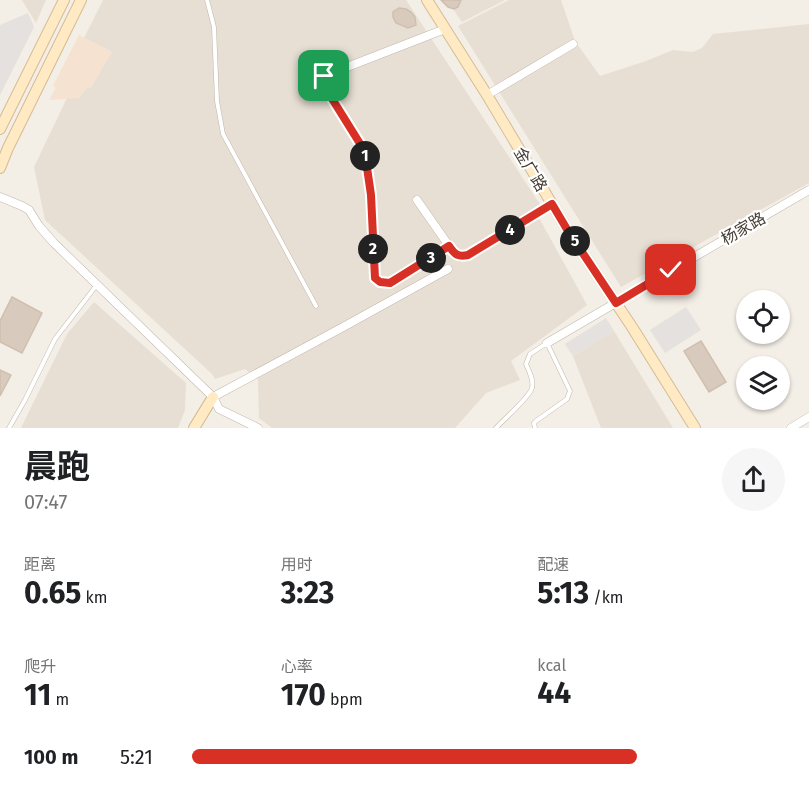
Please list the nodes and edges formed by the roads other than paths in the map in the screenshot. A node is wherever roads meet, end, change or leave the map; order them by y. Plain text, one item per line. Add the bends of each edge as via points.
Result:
1 (64, 0) edge
2 (81, 0) edge
3 (207, 0) edge
4 (426, 0) edge
5 (445, 29) junction
6 (573, 44) dead end
7 (486, 95) junction
8 (0, 129) edge
9 (0, 168) edge
10 (809, 190) edge
11 (0, 197) edge
12 (417, 200) dead end
13 (552, 204) junction
14 (449, 246) junction
15 (448, 269) dead end
16 (97, 285) junction
17 (616, 303) junction
18 (316, 306) dead end
19 (547, 343) junction
20 (213, 397) junction
21 (809, 417) edge
22 (9, 428) edge
23 (194, 428) edge
24 (258, 428) edge
25 (496, 428) edge
26 (535, 428) edge
27 (695, 428) edge
28 (791, 428) edge

1 - 8 street
2 - 9 street
3 - 18 lane via 214,27 217,101 223,134
4 - 5 street, 金广路
5 - 7 street, 金广路
5 - 14 street via 324,76 321,81 365,154 375,278 390,283
6 - 7 street
7 - 13 street, 金广路
10 - 17 street, 杨家路
11 - 16 street via 29,210 39,226
12 - 14 street
13 - 14 street via 468,255 460,256
13 - 17 street, 金广路
15 - 20 street
16 - 20 street
16 - 22 lane via 55,339
17 - 19 street, 杨家路
17 - 27 street, 金广路
19 - 25 lane via 530,354 526,364 533,387 529,394
19 - 26 lane via 570,391 567,399 534,423
20 - 23 street
20 - 24 street via 219,409
21 - 28 street

